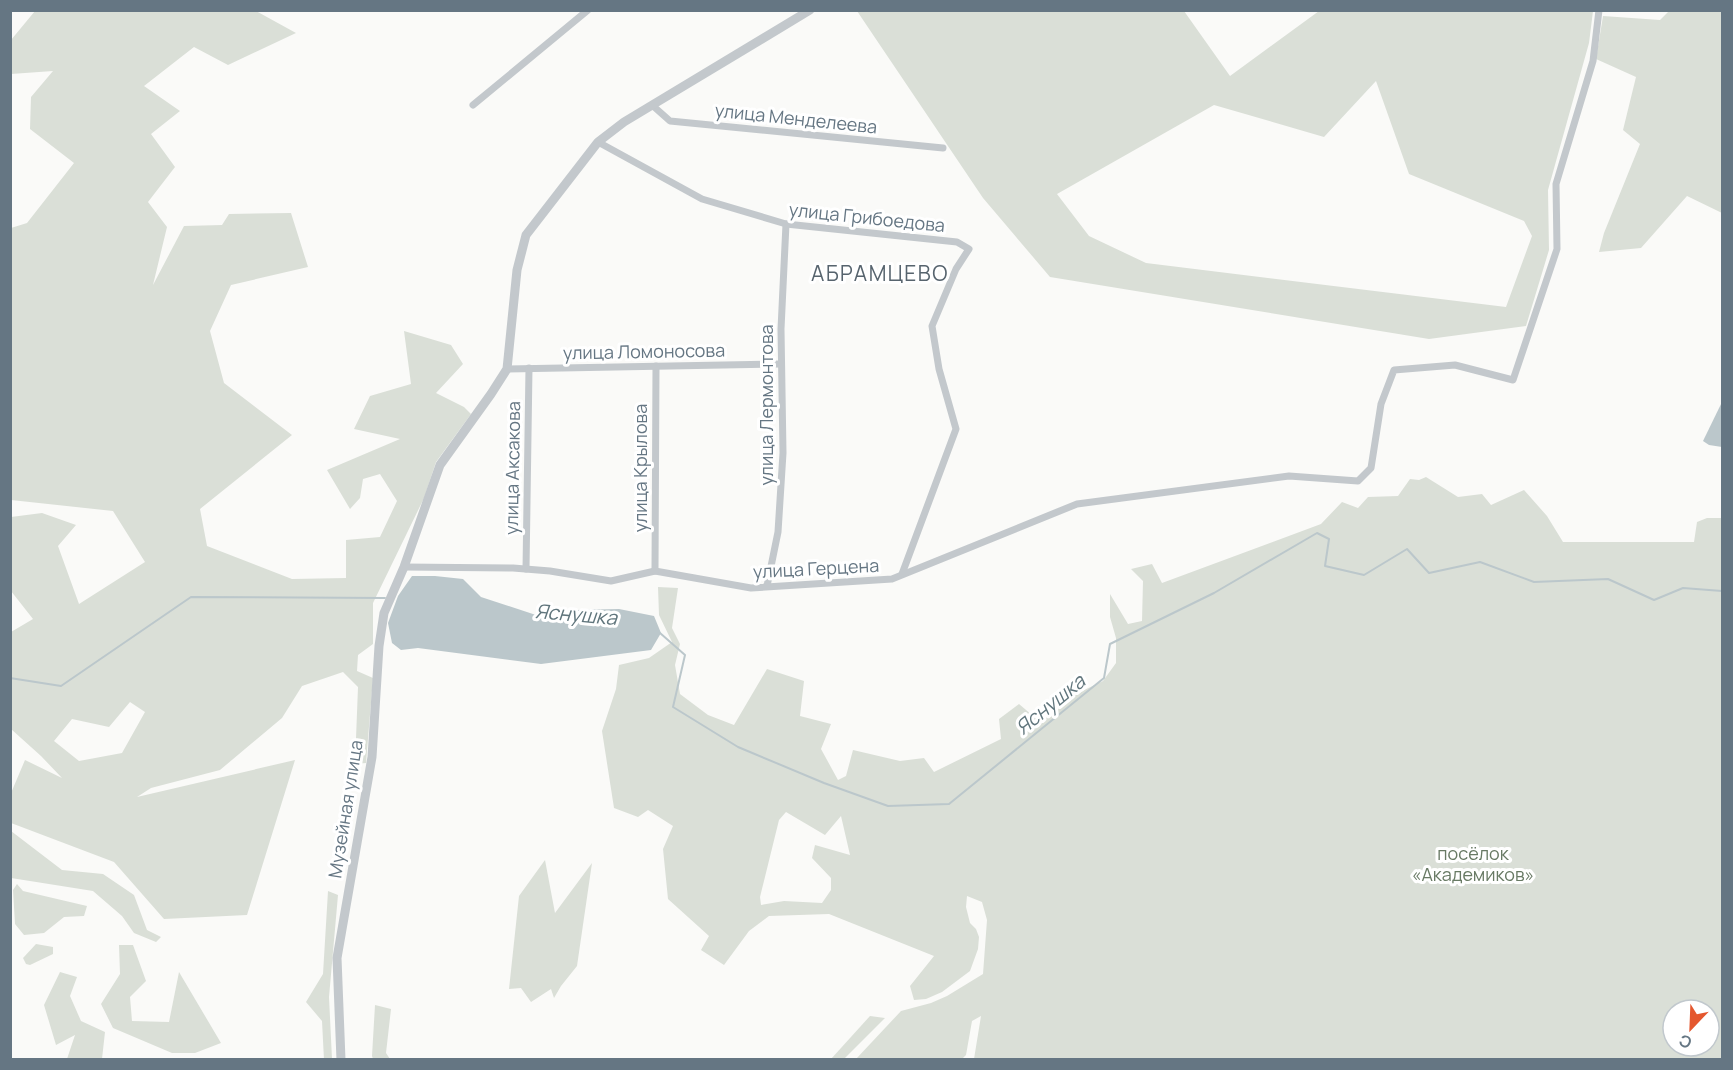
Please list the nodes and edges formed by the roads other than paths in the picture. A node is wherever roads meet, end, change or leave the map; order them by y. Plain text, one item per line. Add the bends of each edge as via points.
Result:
1 (588, 10) edge
2 (810, 10) edge
3 (1599, 10) edge
4 (473, 105) dead end
5 (652, 105) junction
6 (598, 142) junction
7 (943, 148) dead end
8 (786, 224) junction
9 (781, 364) junction
10 (656, 366) junction
11 (529, 368) junction
12 (507, 369) junction
13 (404, 567) junction
14 (526, 569) junction
15 (655, 571) junction
16 (902, 574) junction
17 (767, 586) junction
18 (341, 1059) edge

1 - 4 street
2 - 5 street
3 - 16 street, улица Герцена via 1593,62 1556,184 1557,249 1513,380 1455,365 1394,370 1381,404 1371,468 1358,481 1288,476 1077,504
5 - 6 street
5 - 7 street, улица Менделеева via 670,121
6 - 8 street, улица Грибоедова via 702,199
6 - 12 street via 526,236 517,270
8 - 9 street, улица Лермонтова
8 - 16 street, улица Грибоедова via 957,242 969,249 956,269 932,326 956,429
9 - 10 street, улица Ломоносова
9 - 17 street, улица Лермонтова via 783,453 778,532
10 - 11 street, улица Ломоносова
10 - 15 street, улица Крылова
11 - 12 street, улица Ломоносова
11 - 14 street, улица Аксакова
12 - 13 street, Музейная улица via 440,465
13 - 14 street, улица Герцена
13 - 18 street, Музейная улица via 384,613 372,757 337,958
14 - 15 street, улица Герцена via 612,581
15 - 17 street, улица Герцена via 752,588
16 - 17 street, улица Герцена via 892,579

